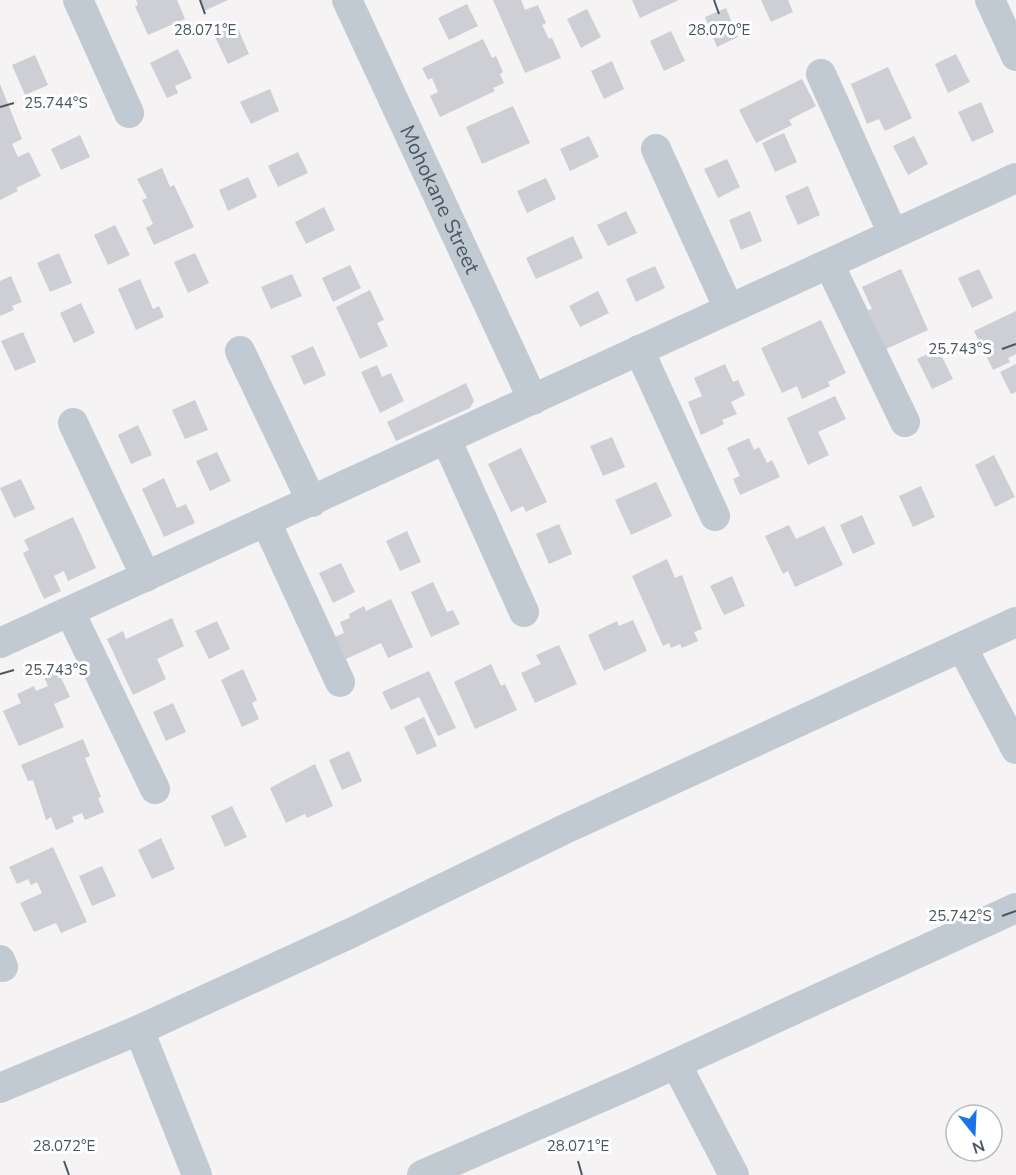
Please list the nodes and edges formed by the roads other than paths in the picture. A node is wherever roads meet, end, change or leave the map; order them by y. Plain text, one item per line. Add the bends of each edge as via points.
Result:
1 (78, 0) edge
2 (347, 0) edge
3 (990, 0) edge
4 (1016, 56) edge
5 (821, 74) dead end
6 (129, 113) dead end
7 (656, 148) dead end
8 (1016, 178) edge
9 (893, 234) junction
10 (829, 264) junction
11 (729, 309) junction
12 (639, 350) junction
13 (240, 351) dead end
14 (533, 400) junction
15 (905, 422) dead end
16 (73, 423) dead end
17 (446, 439) junction
18 (312, 502) junction
19 (715, 516) dead end
20 (266, 522) junction
21 (146, 577) junction
22 (70, 612) junction
23 (524, 612) dead end
24 (1016, 622) edge
25 (0, 643) edge
26 (962, 647) junction
27 (340, 682) dead end
28 (1016, 749) edge
29 (155, 789) dead end
30 (1016, 908) edge
31 (139, 1029) junction
32 (676, 1064) junction
33 (0, 1088) edge
34 (197, 1175) edge
35 (422, 1175) edge
36 (734, 1175) edge

1 - 6 street
2 - 14 street, Mohokane Street
3 - 4 street
5 - 9 street
7 - 11 street
8 - 9 street
9 - 10 street
10 - 11 street
10 - 15 street
11 - 12 street
12 - 14 street
12 - 19 street
13 - 18 street
14 - 17 street
16 - 21 street
17 - 18 street
17 - 23 street
18 - 20 street
20 - 21 street
20 - 27 street
21 - 22 street
22 - 25 street
22 - 29 street
24 - 26 street
26 - 28 street
26 - 31 street
30 - 32 street
31 - 33 street
31 - 34 street
32 - 35 street
32 - 36 street

